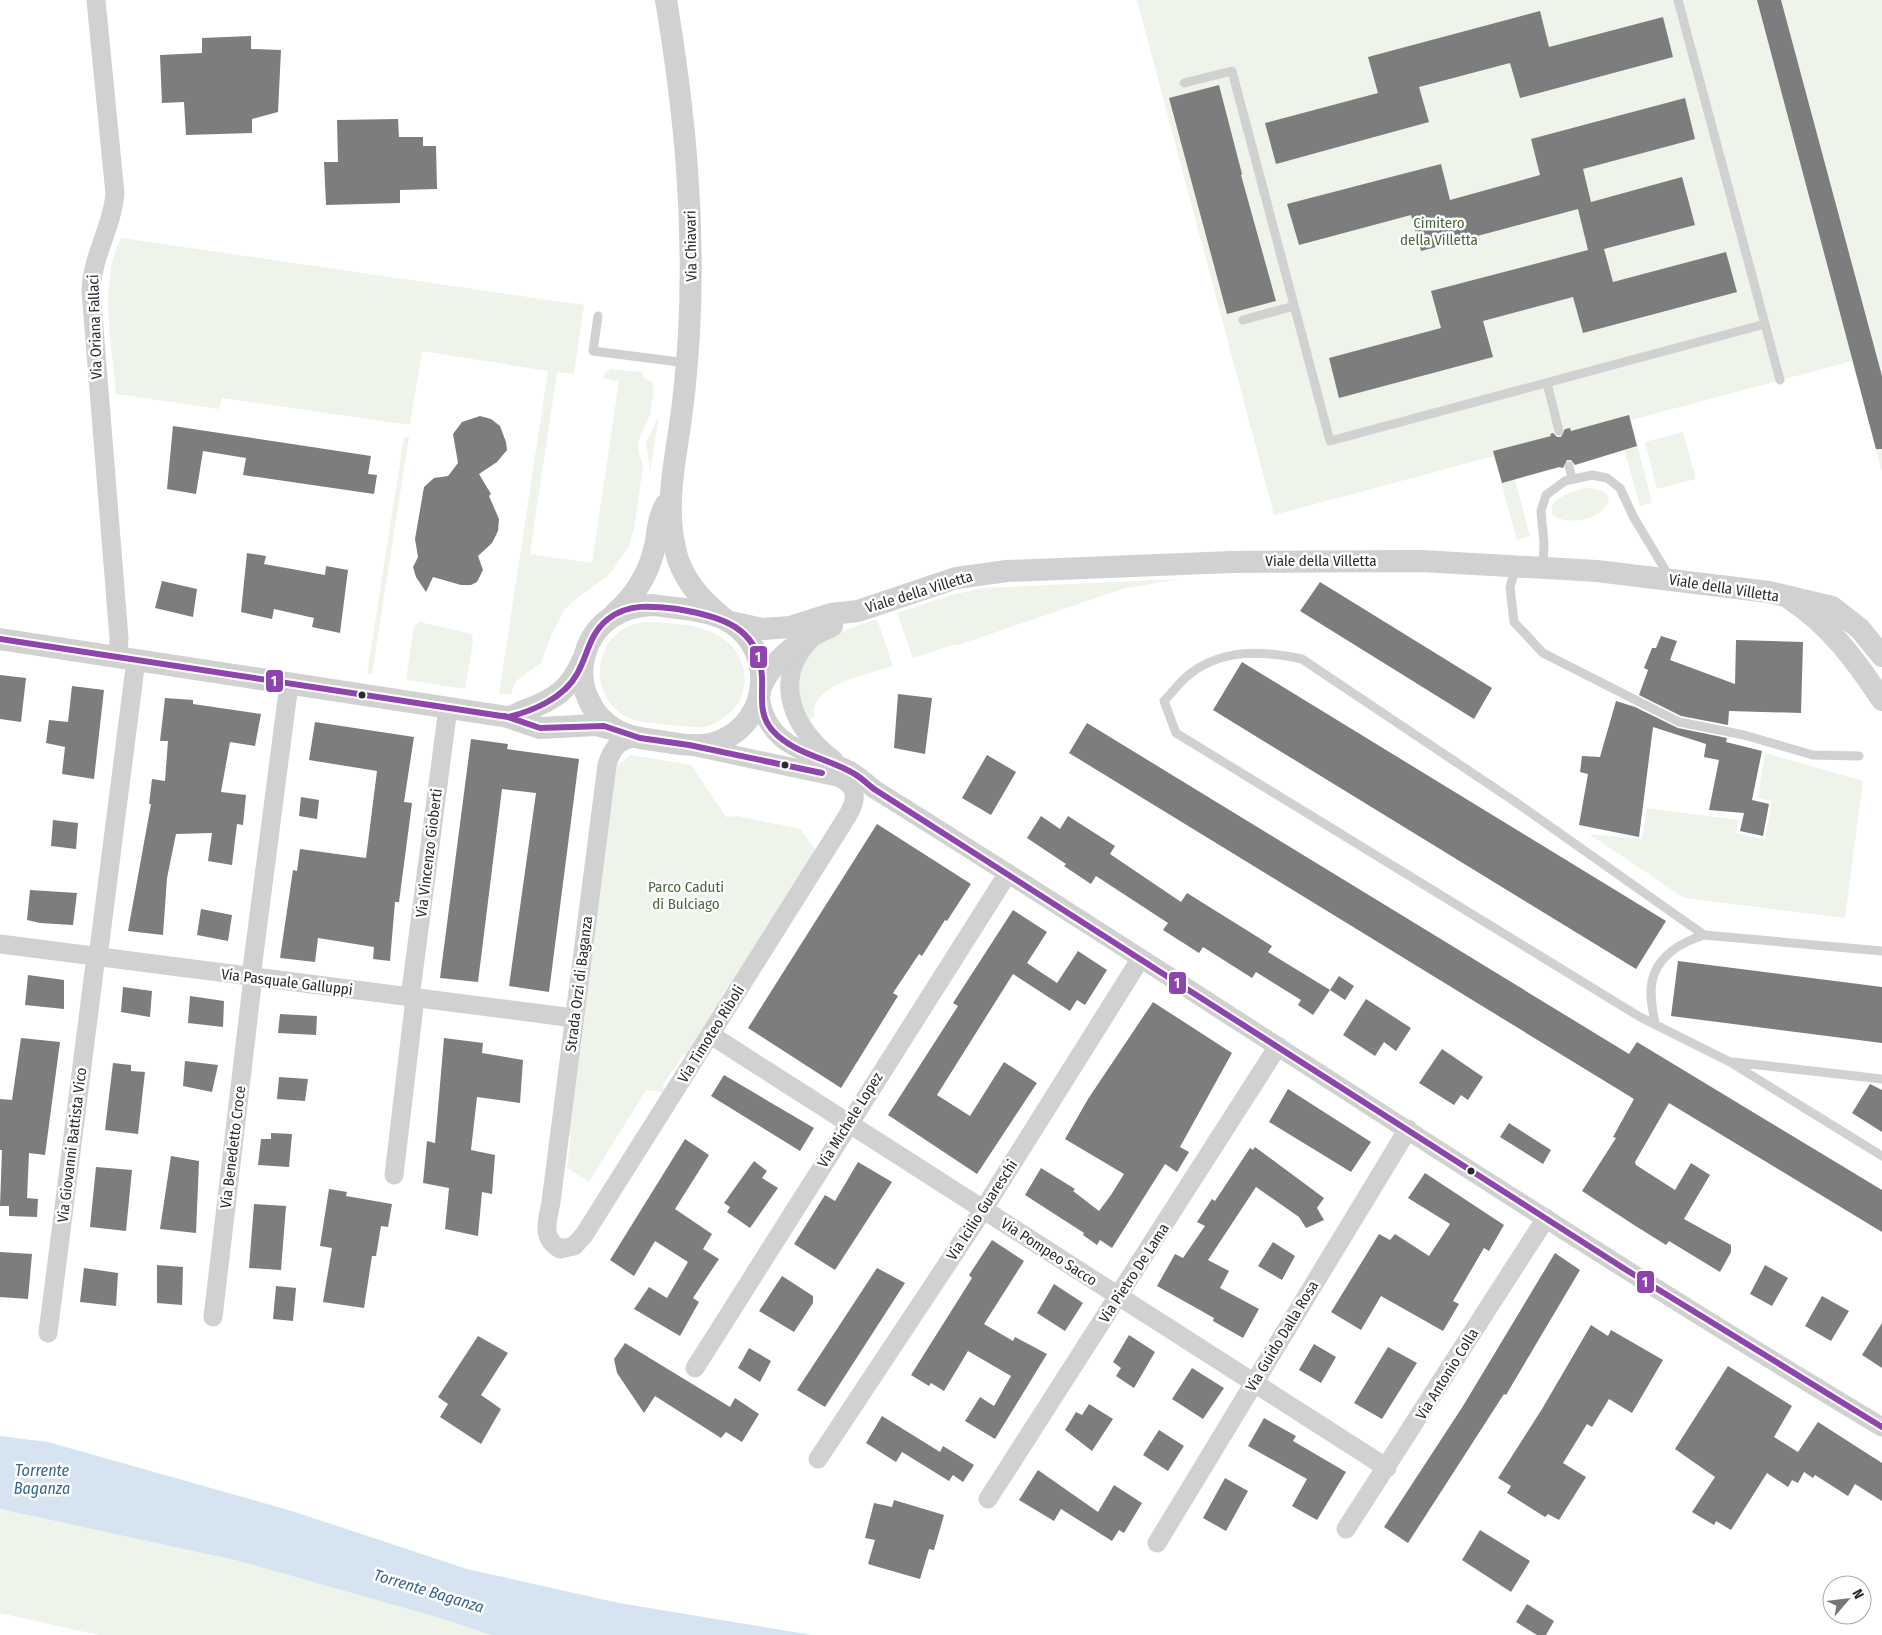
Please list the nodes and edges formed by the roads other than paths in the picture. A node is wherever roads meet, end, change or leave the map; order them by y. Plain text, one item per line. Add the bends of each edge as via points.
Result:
1 (96, 0) edge
2 (666, 0) edge
3 (1678, 0) edge
4 (1184, 84) dead end
5 (1294, 306) junction
6 (598, 316) dead end
7 (1243, 320) dead end
8 (1765, 324) junction
9 (687, 363) junction
10 (1780, 380) dead end
11 (1547, 383) junction
12 (1559, 431) dead end
13 (1569, 466) dead end
14 (1572, 478) junction
15 (670, 492) junction
16 (1516, 565) junction
17 (1543, 567) junction
18 (1671, 579) junction
19 (1787, 598) junction
20 (858, 611) junction
21 (612, 616) junction
22 (728, 621) junction
23 (822, 630) junction
24 (0, 639) edge
25 (1882, 656) edge
26 (583, 658) junction
27 (127, 659) junction
28 (289, 684) junction
29 (761, 692) junction
30 (1880, 697) edge
31 (448, 708) junction
32 (508, 717) junction
33 (618, 731) junction
34 (640, 738) junction
35 (689, 745) junction
36 (1859, 756) dead end
37 (842, 773) junction
38 (878, 791) junction
39 (854, 803) junction
40 (1008, 873) junction
41 (1704, 935) junction
42 (0, 944) edge
43 (1882, 951) edge
44 (97, 957) junction
45 (1141, 958) junction
46 (252, 977) junction
47 (412, 998) junction
48 (574, 1018) junction
49 (1655, 1024) junction
50 (711, 1035) junction
51 (1278, 1046) junction
52 (1730, 1062) junction
53 (1882, 1079) edge
54 (848, 1123) junction
55 (1408, 1130) junction
56 (1882, 1156) edge
57 (394, 1175) dead end
58 (983, 1210) junction
59 (1546, 1218) junction
60 (556, 1247) joint
61 (1119, 1297) junction
62 (213, 1317) dead end
63 (48, 1333) dead end
64 (694, 1368) dead end
65 (1253, 1383) junction
66 (1882, 1427) edge
67 (818, 1459) dead end
68 (1387, 1468) junction
69 (988, 1499) dead end
70 (1346, 1529) dead end
71 (1157, 1543) dead end

1 - 27 street, Via Oriana Fallaci via 115,184 114,204 94,264 91,291 119,638
2 - 9 street, Via Chiavari via 682,104 690,186 691,289
3 - 8 lane
4 - 5 lane via 1232,71
5 - 7 lane
5 - 11 lane via 1330,441
6 - 9 lane via 592,351
8 - 10 lane
8 - 11 lane
9 - 15 street, Via Chiavari
11 - 12 lane
13 - 14 lane
14 - 17 lane via 1550,490 1542,504
14 - 18 lane via 1601,476 1620,488
15 - 21 street, Via Chiavari via 659,519 653,554 644,579
15 - 22 street, Via Chiavari via 673,538 682,571 698,594
16 - 17 street, Viale della Villetta
16 - 20 street, Viale della Villetta via 1290,561 1006,571 956,578
16 - 36 lane via 1510,587 1514,622 1543,653 1679,722 1744,735 1813,755
17 - 18 street, Viale della Villetta
18 - 19 street, Viale della Villetta via 1769,592
19 - 25 street, Viale della Villetta via 1832,607 1860,629
19 - 30 street, Viale della Villetta via 1829,630 1852,656
20 - 22 street, Viale della Villetta via 831,614 782,628 753,628
20 - 23 street, Viale della Villetta
21 - 22 street via 632,607 653,606 708,614
21 - 26 street via 597,630
22 - 29 street via 745,635 757,654 762,676
23 - 29 street, Viale della Villetta via 785,654 769,673
23 - 37 street via 805,646 794,664 790,685 792,705 808,736
24 - 27 street
26 - 32 street via 575,676 559,694 541,705
26 - 33 street via 582,680 588,700 600,718
27 - 28 street
27 - 44 street, Via Giovanni Battista Vico
28 - 31 street
28 - 46 street, Via Benedetto Croce
29 - 35 street via 749,719 733,734 712,743
29 - 37 street via 765,717 782,739
31 - 32 street
31 - 47 street, Via Vincenzo Gioberti
32 - 33 street via 540,728 596,725
33 - 34 street
34 - 35 street
34 - 48 street, Strada Orzi di Baganza via 628,738 618,743 608,765
35 - 37 street via 818,772
37 - 38 street
37 - 39 street via 854,789
38 - 39 street, Via Timoteo Riboli via 865,791
38 - 40 street
39 - 50 street, Via Timoteo Riboli
40 - 45 street
40 - 54 street, Via Michele Lopez
41 - 43 lane
41 - 49 lane via 1685,941 1661,964 1652,981
41 - 49 lane via 1514,801 1302,659 1268,652 1226,655 1191,673 1164,701 1176,734
42 - 44 street, Via Pasquale Galluppi
44 - 46 street, Via Pasquale Galluppi
44 - 63 street, Via Giovanni Battista Vico
45 - 51 street
45 - 58 street, Via Icilio Guareschi
46 - 47 street, Via Pasquale Galluppi
46 - 62 street, Via Benedetto Croce
47 - 48 street, Via Pasquale Galluppi
47 - 57 street, Via Vincenzo Gioberti
48 - 60 street, Strada Orzi di Baganza via 546,1220 548,1237
49 - 52 lane
50 - 54 street, Via Pompeo Sacco
50 - 60 street, Via Timoteo Riboli via 582,1238 567,1249
51 - 55 street
51 - 61 street, Via Pietro De Lama
52 - 53 lane
52 - 56 lane
54 - 58 street, Via Pompeo Sacco
54 - 64 street, Via Michele Lopez
55 - 59 street
55 - 65 street, Via Guido Dalla Rosa
58 - 61 street, Via Pompeo Sacco
58 - 67 street, Via Icilio Guareschi
59 - 66 street via 1712,1326
59 - 68 street, Via Antonio Colla
61 - 65 street, Via Pompeo Sacco
61 - 69 street, Via Pietro De Lama
65 - 68 street, Via Pompeo Sacco
65 - 71 street, Via Guido Dalla Rosa
68 - 70 street, Via Antonio Colla

